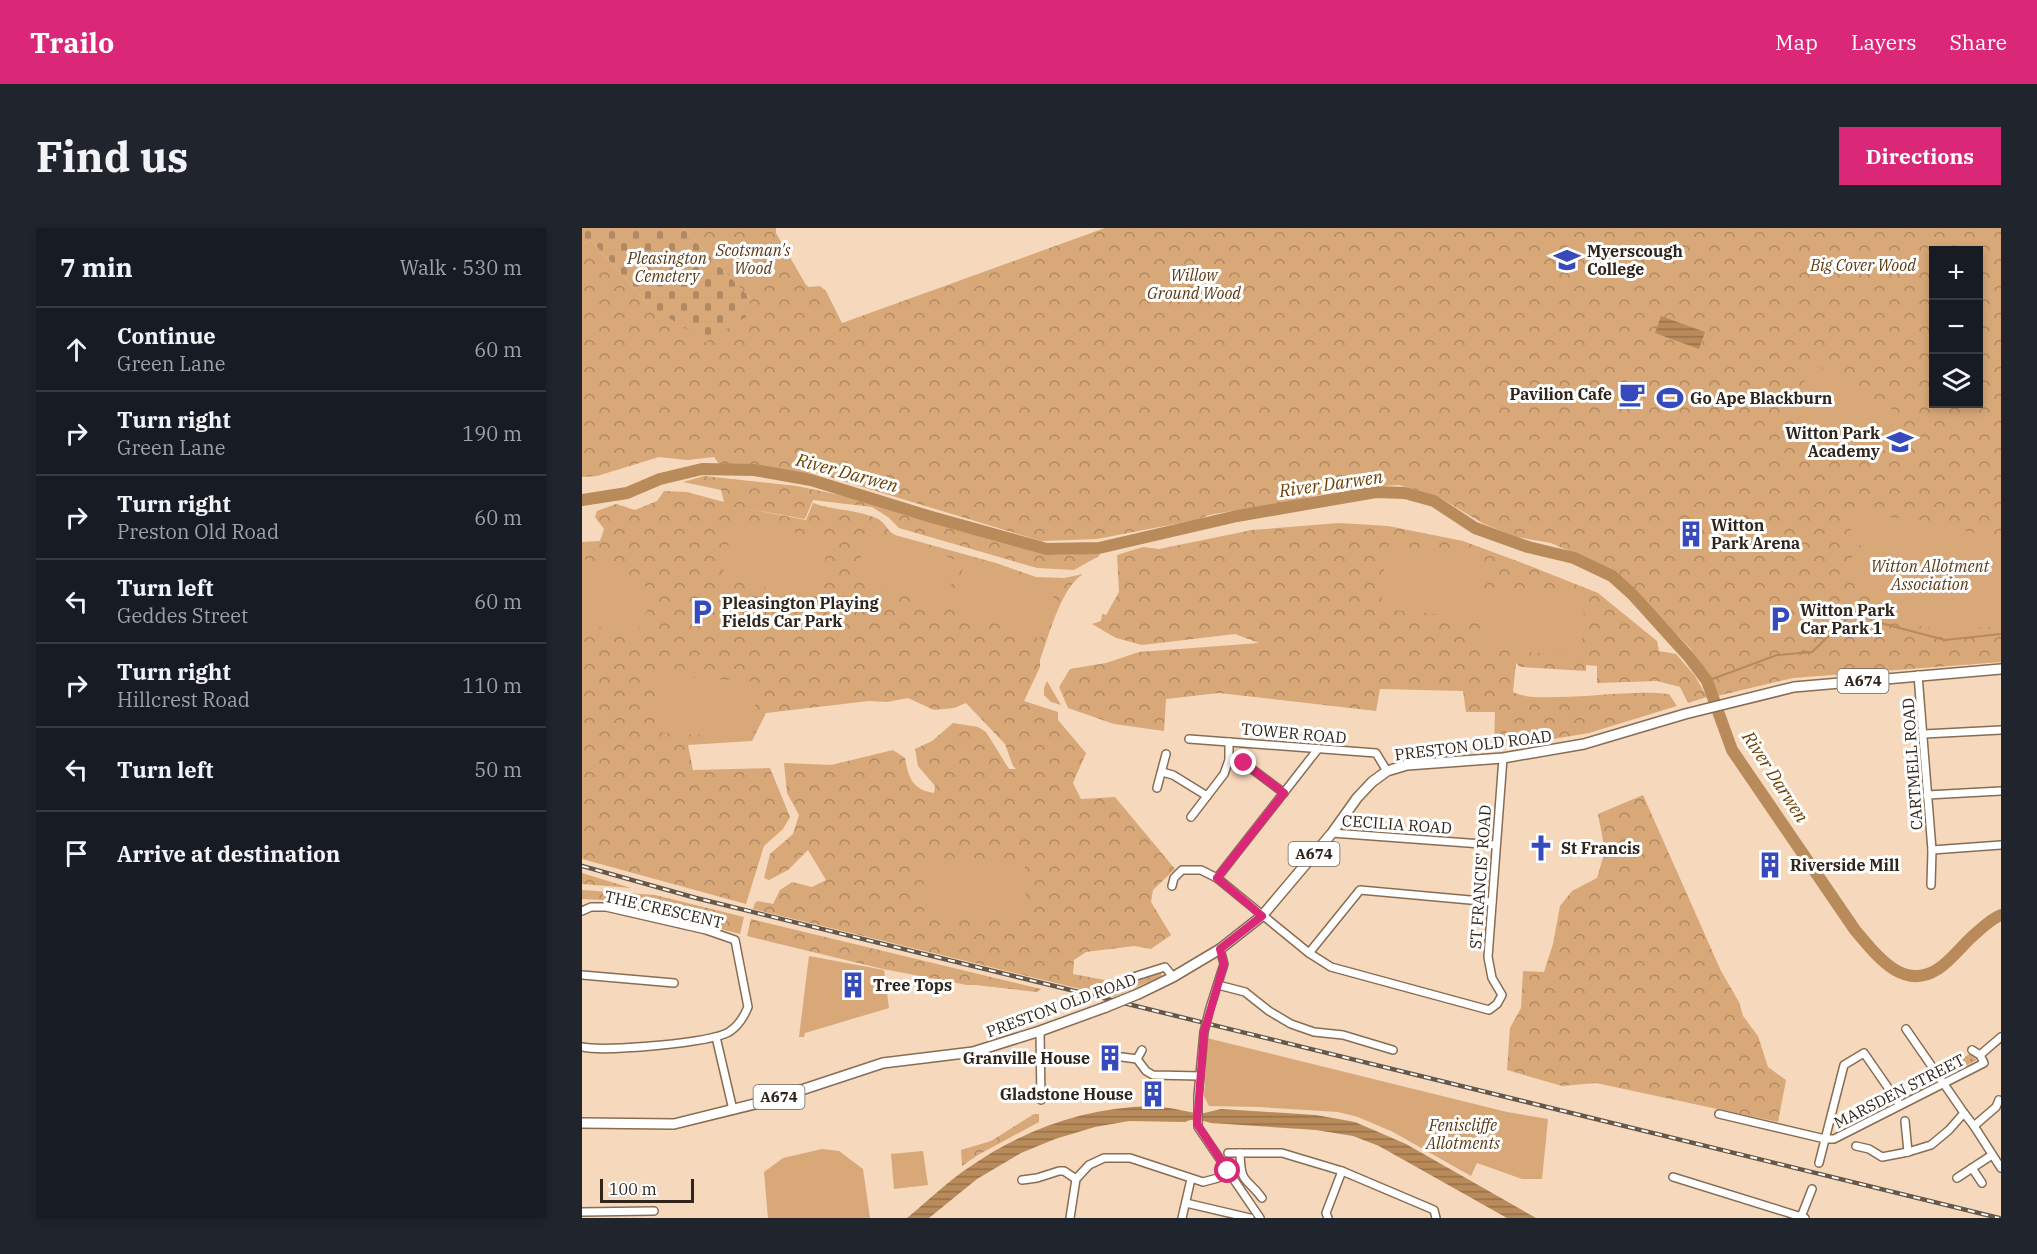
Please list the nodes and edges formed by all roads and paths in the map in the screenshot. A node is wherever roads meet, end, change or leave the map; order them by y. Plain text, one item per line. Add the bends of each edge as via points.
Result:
1 (2001, 669) edge
2 (1918, 675) junction
3 (2001, 730) edge
4 (1924, 734) junction
5 (1189, 739) dead end
6 (1229, 742) junction
7 (1318, 749) junction
8 (1166, 754) dead end
9 (1503, 758) junction
10 (1228, 760) junction
11 (1387, 771) junction
12 (1162, 772) junction
13 (1157, 788) dead end
14 (2001, 791) edge
15 (1284, 793) junction
16 (1927, 795) junction
17 (1207, 796) junction
18 (1191, 817) dead end
19 (1332, 833) junction
20 (1495, 845) junction
21 (2001, 845) edge
22 (1932, 850) junction
23 (1217, 878) junction
24 (1931, 885) dead end
25 (1172, 886) dead end
26 (1492, 902) junction
27 (582, 911) edge
28 (1262, 916) junction
29 (1220, 949) junction
30 (1309, 953) junction
31 (582, 975) edge
32 (1173, 977) junction
33 (1130, 978) dead end
34 (674, 983) dead end
35 (1218, 985) junction
36 (1906, 1029) dead end
37 (1040, 1031) junction
38 (716, 1037) junction
39 (2001, 1037) edge
40 (582, 1047) edge
41 (1142, 1050) dead end
42 (1393, 1050) dead end
43 (1972, 1050) dead end
44 (1980, 1055) junction
45 (1122, 1057) dead end
46 (1137, 1059) junction
47 (1200, 1076) junction
48 (1943, 1083) junction
49 (1041, 1100) dead end
50 (1999, 1100) dead end
51 (1900, 1105) junction
52 (733, 1110) junction
53 (1964, 1113) junction
54 (1719, 1114) dead end
55 (1905, 1121) dead end
56 (582, 1123) edge
57 (1974, 1126) junction
58 (1825, 1139) junction
59 (1856, 1146) dead end
60 (1228, 1152) dead end
61 (1908, 1152) junction
62 (1240, 1153) junction
63 (1992, 1155) junction
64 (1819, 1163) dead end
65 (1972, 1168) junction
66 (2001, 1168) edge
67 (1228, 1171) junction
68 (1342, 1171) junction
69 (1672, 1177) dead end
70 (1958, 1178) dead end
71 (1077, 1179) junction
72 (1191, 1179) junction
73 (1022, 1180) dead end
74 (1982, 1183) dead end
75 (1812, 1190) dead end
76 (1262, 1198) dead end
77 (1186, 1203) junction
78 (654, 1211) dead end
79 (582, 1212) edge
80 (1803, 1217) edge
81 (1071, 1218) edge
82 (1182, 1218) edge
83 (1250, 1218) edge
84 (1260, 1218) edge
85 (1328, 1218) edge
86 (1436, 1218) edge

1 - 2 main road, PRESTON OLD ROAD / A674
2 - 4 street, CARTMELL ROAD
2 - 9 main road, PRESTON OLD ROAD / A674 via 1794,687 1584,744
3 - 4 street
4 - 16 street, CARTMELL ROAD
5 - 6 street, TOWER ROAD
6 - 7 street, TOWER ROAD
6 - 10 street
7 - 11 street, TOWER ROAD via 1376,753
7 - 15 street
8 - 12 street
9 - 11 main road, PRESTON OLD ROAD / A674 via 1407,765
9 - 20 street, ST FRANCIS' ROAD
10 - 15 street via 1244,763
10 - 17 street via 1224,774
11 - 19 main road, PRESTON OLD ROAD / A674 via 1357,798
12 - 13 street
12 - 17 street
14 - 16 street
15 - 23 street
16 - 22 street, CARTMELL ROAD
17 - 18 street
19 - 20 street, CECILIA ROAD
19 - 28 main road, PRESTON OLD ROAD / A674
20 - 26 street, ST FRANCIS' ROAD
21 - 22 street
22 - 24 street, CARTMELL ROAD
23 - 25 street via 1201,870 1184,869 1178,872
23 - 28 street
26 - 30 street via 1360,890
26 - 30 street, ST FRANCIS' ROAD via 1488,957 1492,978 1502,995 1489,1010 1331,968
27 - 38 street, THE CRESCENT via 606,907 735,940 748,1006 736,1026
28 - 29 main road, PRESTON OLD ROAD / A674
28 - 30 street
29 - 32 main road, PRESTON OLD ROAD / A674
29 - 35 street via 1224,964
31 - 34 street
32 - 33 street via 1165,967
32 - 37 main road, PRESTON OLD ROAD / A674, bridge
35 - 42 street via 1245,992 1291,1024
35 - 47 street, bridge via 1204,1032
36 - 48 street
37 - 49 street
37 - 52 main road, PRESTON OLD ROAD / A674 via 973,1053 883,1063
38 - 40 street, THE CRESCENT via 648,1046
38 - 52 street
39 - 44 street
41 - 46 street
43 - 44 street
44 - 48 street, MARSDEN STREET via 1984,1063
45 - 46 street
46 - 47 street via 1153,1075
47 - 67 street via 1197,1124
48 - 51 street, MARSDEN STREET
48 - 53 street
50 - 57 street
51 - 58 street, MARSDEN STREET via 1834,1139
51 - 58 street via 1864,1053 1844,1065
52 - 56 main road, PRESTON OLD ROAD / A674 via 674,1124
53 - 57 street
53 - 61 street via 1931,1145
54 - 58 street
55 - 61 street
57 - 63 street
58 - 64 street
59 - 61 street via 1882,1157
60 - 62 street
62 - 68 street via 1282,1153
62 - 76 street via 1240,1172
63 - 65 street
63 - 66 street
65 - 70 street
65 - 74 street
67 - 72 street via 1210,1181
67 - 84 street
68 - 85 street via 1326,1213
68 - 86 street via 1434,1210
69 - 80 street
71 - 72 street via 1098,1160 1120,1157
71 - 73 street via 1059,1171
71 - 81 street
72 - 77 street
75 - 80 street
77 - 82 street
77 - 83 street
78 - 79 street

